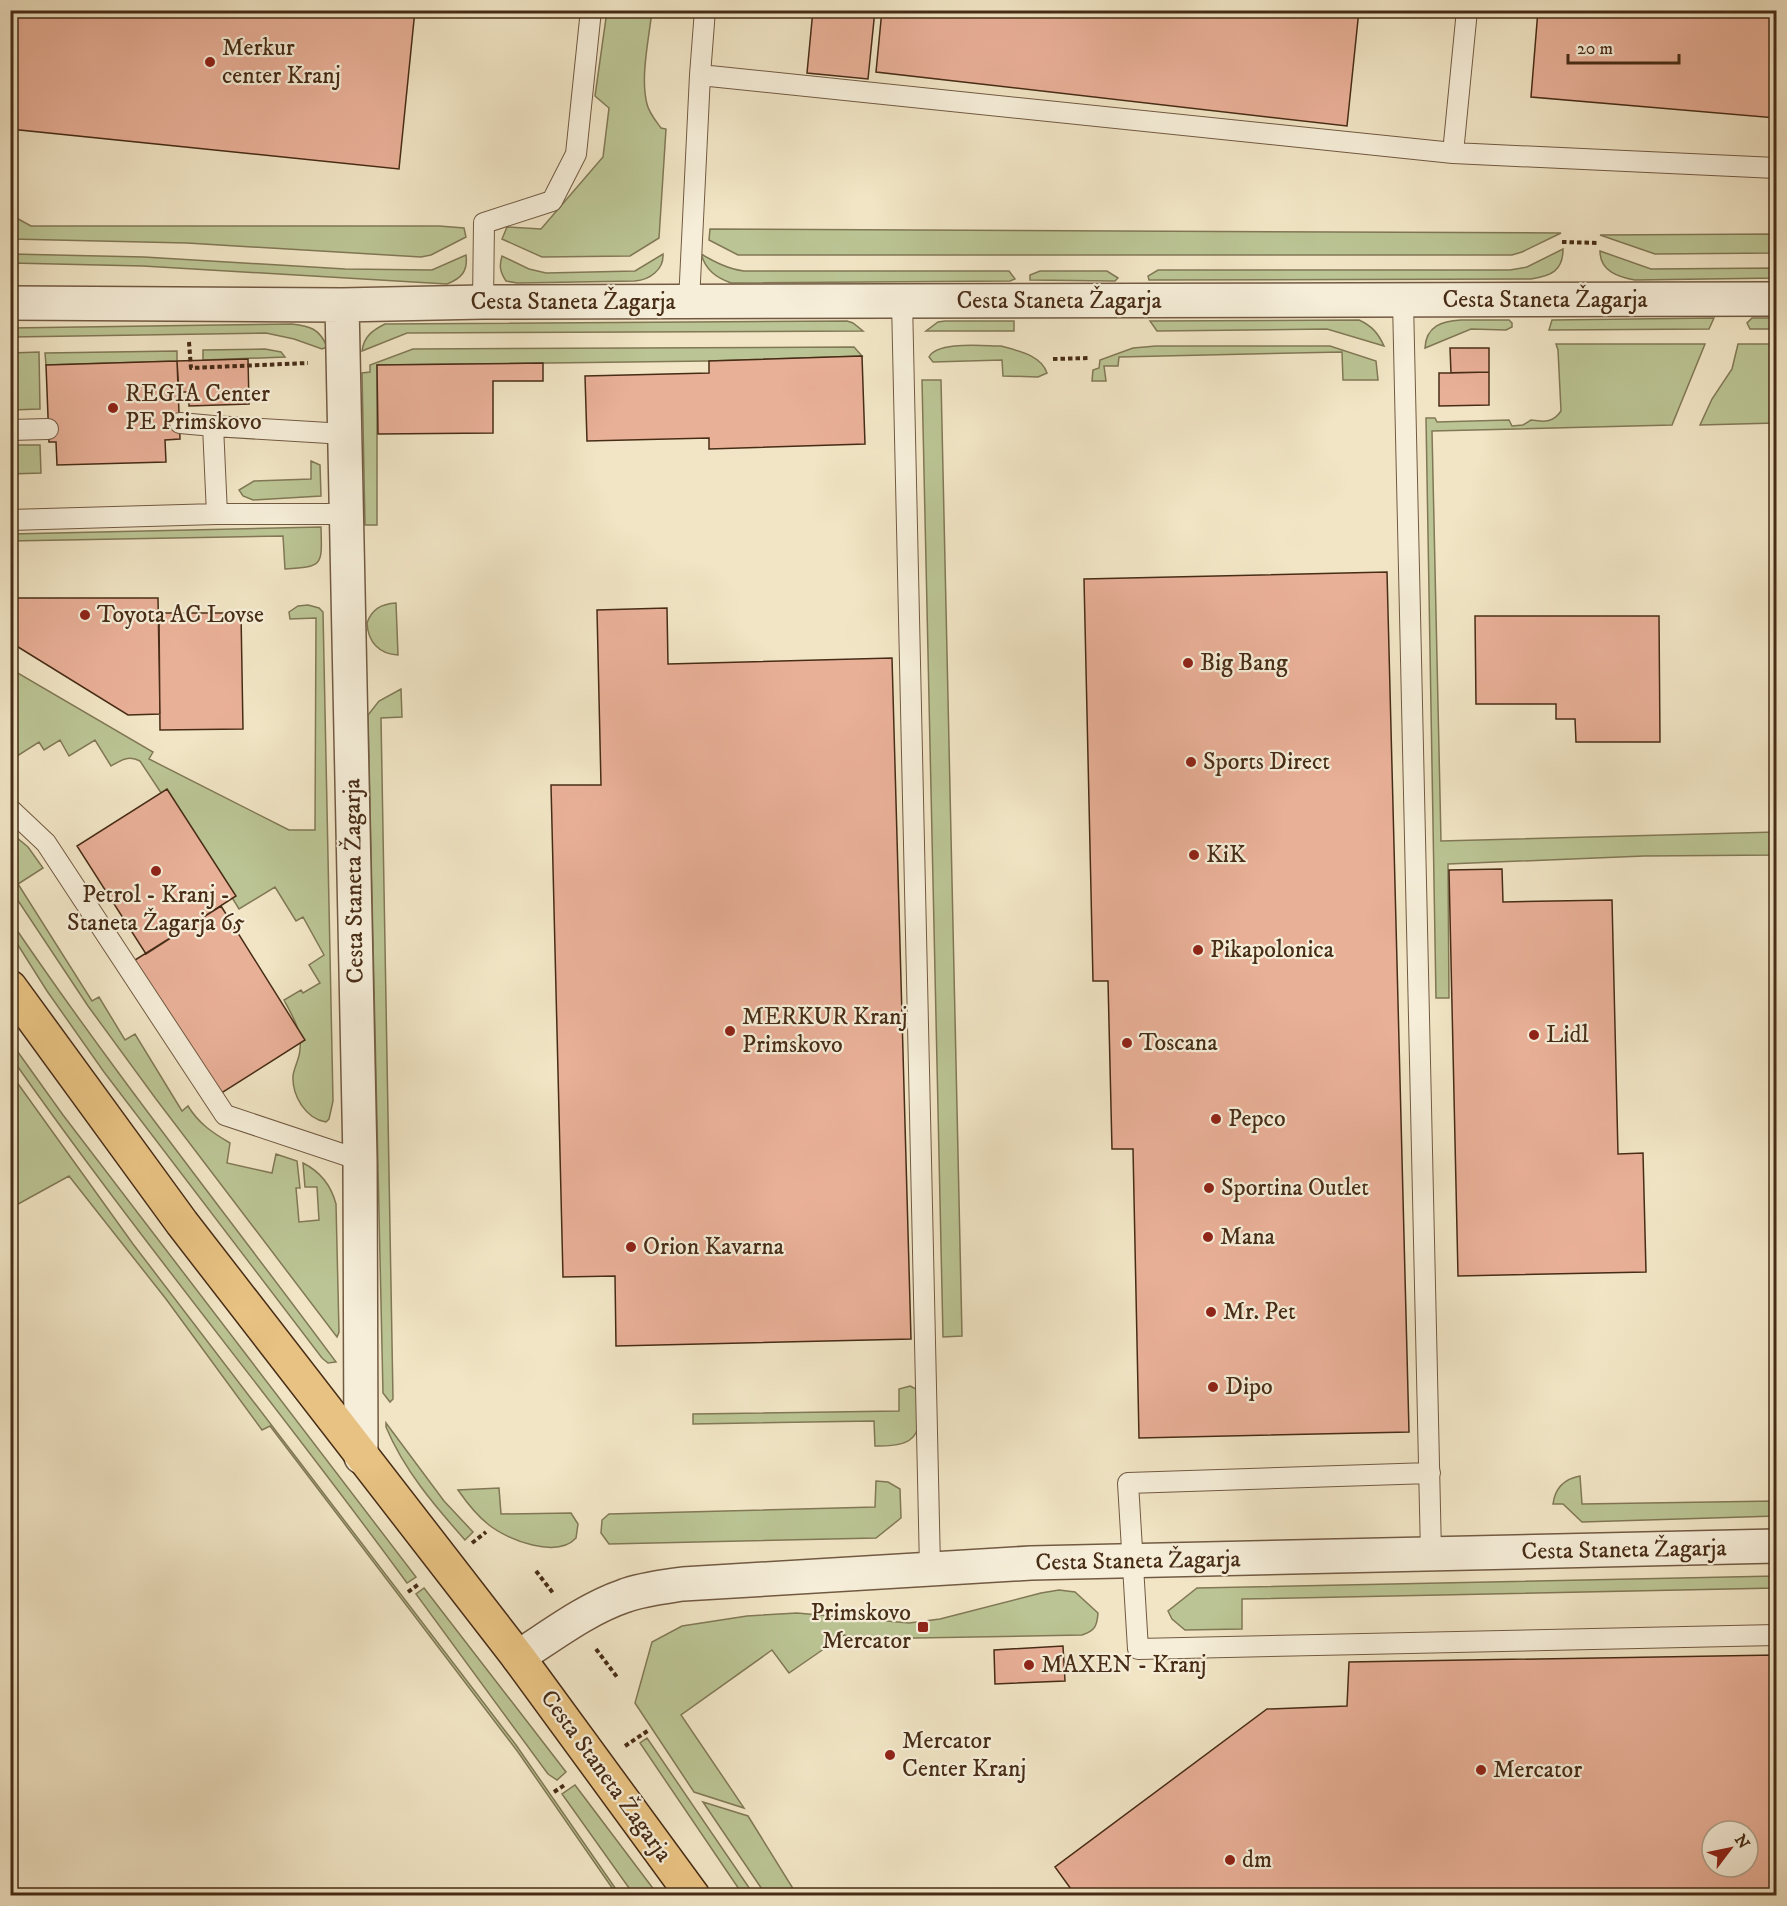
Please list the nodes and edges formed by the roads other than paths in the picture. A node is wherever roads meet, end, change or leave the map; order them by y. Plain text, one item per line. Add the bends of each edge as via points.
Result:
1 (591, 10) edge
2 (705, 10) edge
3 (1467, 10) edge
4 (700, 75) junction
5 (1453, 153) junction
6 (1776, 168) edge
7 (1776, 299) edge
8 (902, 301) junction
9 (1403, 301) junction
10 (483, 302) junction
11 (688, 302) junction
12 (10, 303) edge
13 (342, 305) junction
14 (180, 423) dead end
15 (213, 426) junction
16 (48, 429) dead end
17 (10, 430) edge
18 (345, 434) junction
19 (217, 514) junction
20 (346, 514) junction
21 (10, 520) edge
22 (10, 809) edge
23 (10, 987) edge
24 (360, 1160) junction
25 (361, 1457) junction
26 (1430, 1473) junction
27 (1776, 1546) edge
28 (1431, 1554) junction
29 (1133, 1561) junction
30 (930, 1568) junction
31 (1776, 1635) edge
32 (518, 1657) junction
33 (693, 1896) edge

1 - 10 lane via 576,154 552,201 484,223
2 - 4 lane
3 - 5 lane
4 - 5 lane
4 - 11 lane
5 - 6 lane
7 - 9 street, Cesta Staneta Žagarja
8 - 9 street, Cesta Staneta Žagarja
8 - 11 street, Cesta Staneta Žagarja
8 - 30 lane
9 - 26 lane
10 - 11 street, Cesta Staneta Žagarja
10 - 13 street, Cesta Staneta Žagarja
12 - 13 street, Cesta Staneta Žagarja
13 - 18 street, Cesta Staneta Žagarja
14 - 15 lane
15 - 18 lane
15 - 19 lane
16 - 17 lane
18 - 20 street, Cesta Staneta Žagarja
19 - 20 lane
19 - 21 lane
20 - 24 street, Cesta Staneta Žagarja
22 - 24 lane via 46,843 225,1114
23 - 25 main road, Cesta Staneta Žagarja via 182,1223
24 - 25 street, Cesta Staneta Žagarja
25 - 32 main road, Cesta Staneta Žagarja
26 - 28 lane
26 - 29 lane via 1128,1483
27 - 28 street, Cesta Staneta Žagarja
28 - 29 street, Cesta Staneta Žagarja
29 - 30 street, Cesta Staneta Žagarja
29 - 31 lane via 1138,1649
30 - 32 street, Cesta Staneta Žagarja via 654,1588 623,1596 596,1609
32 - 33 main road, Cesta Staneta Žagarja

